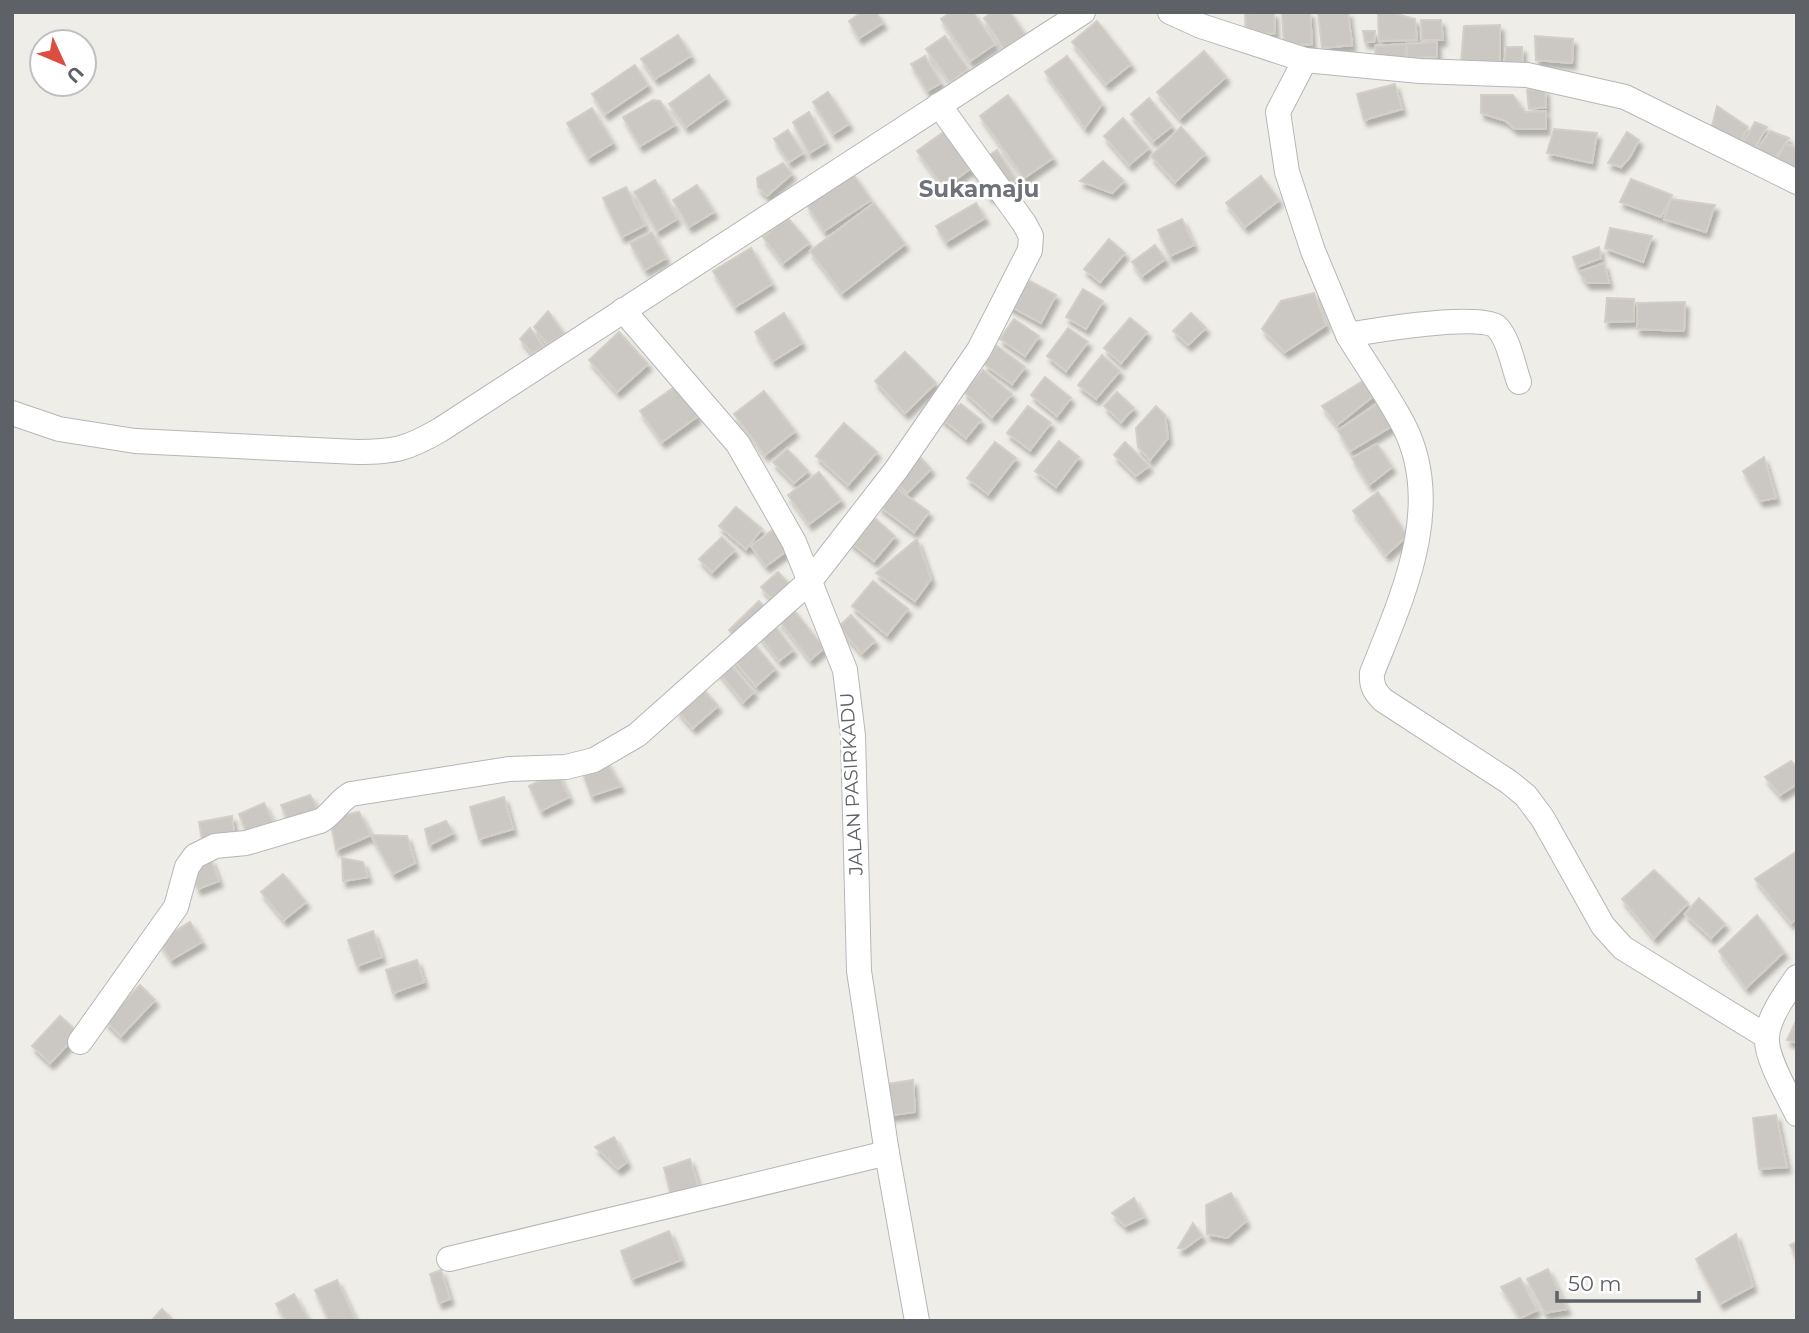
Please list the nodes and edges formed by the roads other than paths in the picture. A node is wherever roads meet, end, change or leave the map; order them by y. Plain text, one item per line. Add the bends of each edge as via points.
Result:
1 (1083, 12) edge
2 (1170, 12) edge
3 (1305, 60) junction
4 (939, 105) junction
5 (1797, 182) edge
6 (623, 310) junction
7 (1348, 335) junction
8 (1519, 382) dead end
9 (12, 413) edge
10 (810, 581) junction
11 (1797, 977) edge
12 (1766, 1035) junction
13 (80, 1042) dead end
14 (1797, 1114) edge
15 (887, 1153) junction
16 (449, 1259) dead end
17 (917, 1321) edge

1 - 4 street
2 - 3 street
3 - 5 street via 1527,75 1625,97
3 - 7 street via 1278,112 1285,160 1313,251
4 - 6 street
4 - 10 street via 1024,223 1031,236 1030,250 979,350 896,470
6 - 9 street via 440,430 411,446 387,452 135,441 59,429
6 - 10 street, JALAN PASIRKADU via 738,444 794,542
7 - 8 street via 1409,325 1485,321 1497,327 1504,339
7 - 12 street via 1405,428 1420,493 1414,561 1372,673 1376,693 1526,796 1603,926 1623,948
10 - 13 street via 637,735 594,760 566,767 468,774 351,794 320,821 202,852 187,867 176,907
10 - 15 street, JALAN PASIRKADU via 845,670 853,736 859,971
11 - 12 street
12 - 14 street via 1768,1051
15 - 16 street
15 - 17 street, JALAN PASIRKADU

